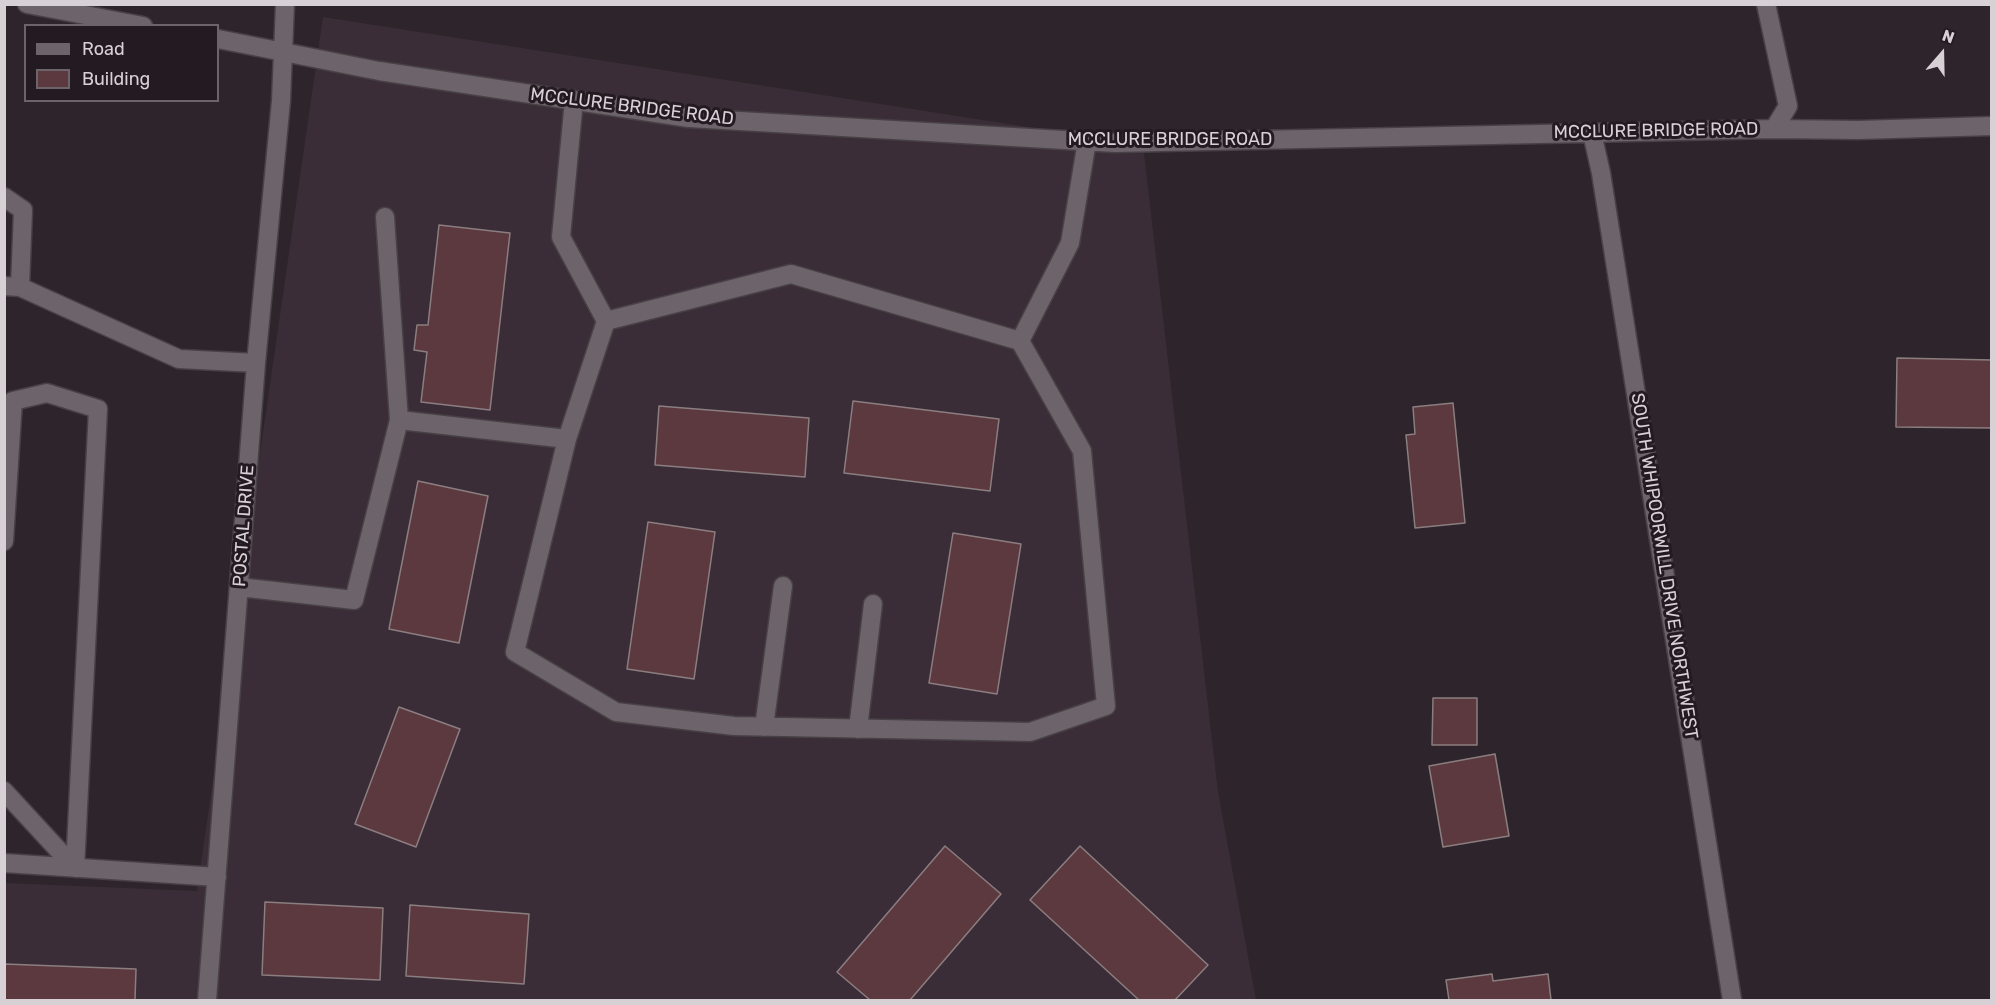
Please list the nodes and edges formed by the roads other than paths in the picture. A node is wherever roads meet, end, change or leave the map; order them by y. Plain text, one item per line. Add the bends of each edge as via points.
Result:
1 (27, 4) edge
2 (285, 4) edge
3 (1766, 4) edge
4 (132, 24) edge
5 (219, 39) edge
6 (283, 51) junction
7 (574, 100) junction
8 (1992, 126) edge
9 (1774, 129) junction
10 (1592, 133) junction
11 (1087, 141) junction
12 (4, 197) edge
13 (385, 217) dead end
14 (12, 286) edge
15 (606, 321) junction
16 (1020, 341) junction
17 (256, 363) junction
18 (399, 420) junction
19 (567, 439) junction
20 (4, 541) edge
21 (783, 586) dead end
22 (239, 587) junction
23 (873, 604) dead end
24 (764, 727) junction
25 (858, 729) junction
26 (4, 791) edge
27 (4, 863) edge
28 (75, 868) junction
29 (217, 876) junction
30 (207, 1000) edge
31 (1732, 1000) edge

1 - 4 street
2 - 6 street, POSTAL DRIVE
3 - 9 street via 1788,106
5 - 6 street, MCCLURE BRIDGE ROAD
6 - 7 street, MCCLURE BRIDGE ROAD via 379,71
6 - 17 street, POSTAL DRIVE
7 - 11 street, MCCLURE BRIDGE ROAD via 689,118
7 - 15 street via 561,237
8 - 9 street, MCCLURE BRIDGE ROAD
9 - 10 street, MCCLURE BRIDGE ROAD
10 - 11 street, MCCLURE BRIDGE ROAD
10 - 31 street, SOUTH WHIPOORWILL DRIVE NORTHWEST
11 - 16 street via 1070,243
12 - 14 street via 23,210
13 - 18 street
14 - 17 street via 179,358
15 - 16 street via 791,274
15 - 19 street
16 - 25 street via 1082,451 1106,706 1030,732
17 - 22 street, POSTAL DRIVE
18 - 19 street
18 - 22 street via 354,600
19 - 24 street via 515,652 616,712
20 - 28 street via 13,401 47,393 98,409
21 - 24 street
22 - 29 street, POSTAL DRIVE
23 - 25 street
24 - 25 street
26 - 28 street
27 - 28 street
28 - 29 street
29 - 30 street, POSTAL DRIVE

